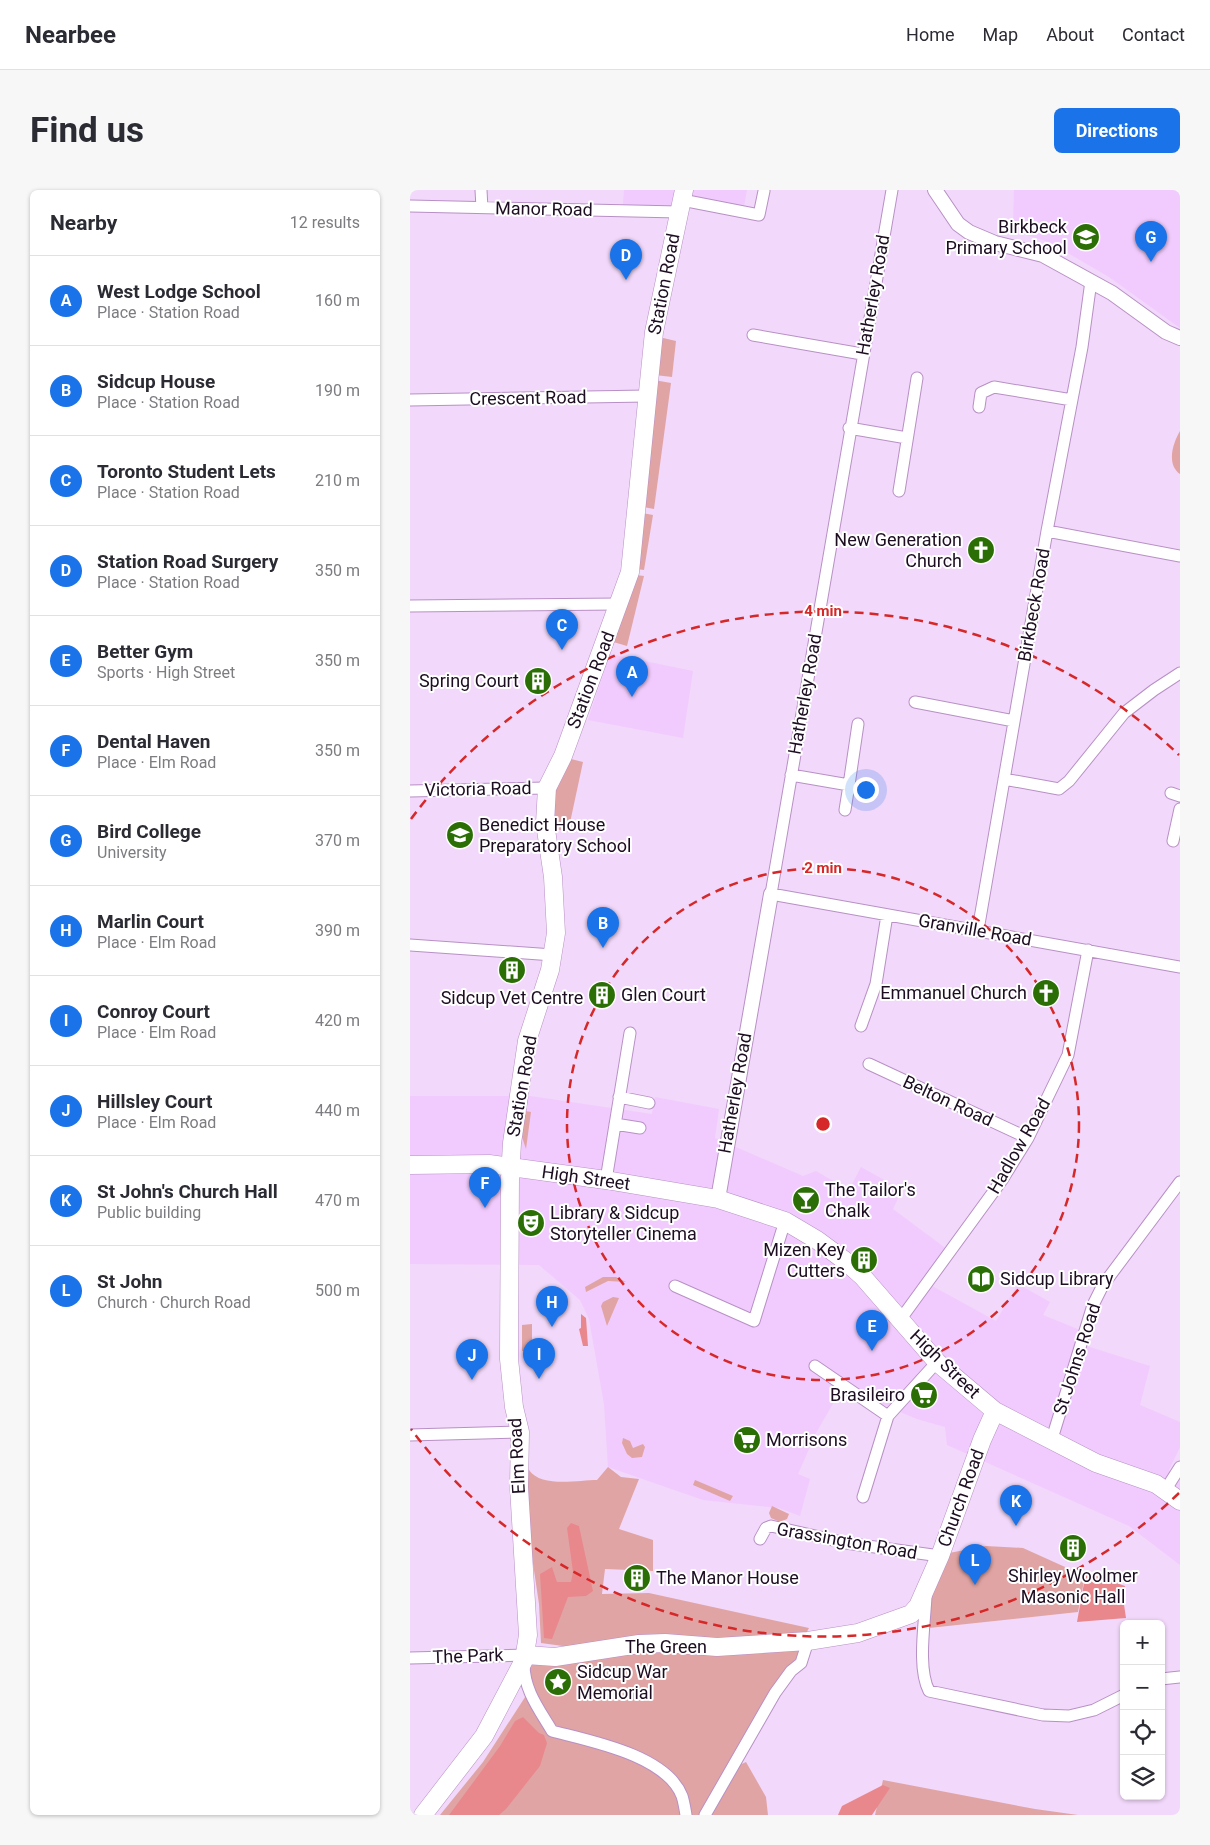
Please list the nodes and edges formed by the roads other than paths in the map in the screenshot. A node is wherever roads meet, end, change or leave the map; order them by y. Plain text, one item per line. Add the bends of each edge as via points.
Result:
1 (481, 190) edge
2 (892, 190) edge
3 (935, 190) edge
4 (764, 191) edge
5 (681, 201) edge
6 (410, 206) edge
7 (482, 208) junction
8 (1092, 281) junction
9 (753, 335) dead end
10 (1180, 338) edge
11 (862, 354) junction
12 (917, 378) dead end
13 (646, 396) junction
14 (410, 400) edge
15 (1072, 400) junction
16 (979, 407) dead end
17 (849, 428) junction
18 (907, 438) junction
19 (899, 491) dead end
20 (1047, 531) junction
21 (1180, 556) edge
22 (620, 604) junction
23 (410, 606) edge
24 (1180, 673) edge
25 (915, 702) dead end
26 (1014, 721) junction
27 (858, 724) dead end
28 (791, 776) junction
29 (1004, 779) junction
30 (849, 785) junction
31 (547, 788) junction
32 (410, 791) edge
33 (1180, 809) edge
34 (845, 810) dead end
35 (1178, 828) edge
36 (1172, 841) dead end
37 (771, 894) junction
38 (887, 915) junction
39 (978, 930) junction
40 (410, 945) edge
41 (1088, 950) junction
42 (553, 955) junction
43 (1180, 967) edge
44 (861, 1026) dead end
45 (630, 1033) dead end
46 (869, 1064) dead end
47 (619, 1097) junction
48 (649, 1103) dead end
49 (615, 1124) junction
50 (640, 1128) dead end
51 (1028, 1138) junction
52 (410, 1165) edge
53 (510, 1167) junction
54 (606, 1180) junction
55 (1180, 1182) edge
56 (718, 1199) junction
57 (785, 1221) junction
58 (675, 1286) dead end
59 (900, 1320) junction
60 (938, 1362) junction
61 (815, 1366) dead end
62 (996, 1411) junction
63 (888, 1416) junction
64 (520, 1432) junction
65 (410, 1435) edge
66 (1051, 1442) junction
67 (1180, 1467) edge
68 (1166, 1489) junction
69 (863, 1497) dead end
70 (1180, 1501) edge
71 (760, 1539) dead end
72 (940, 1556) junction
73 (926, 1584) junction
74 (808, 1641) junction
75 (410, 1658) edge
76 (525, 1658) junction
77 (1180, 1676) edge
78 (1165, 1678) edge
79 (1120, 1697) edge
80 (423, 1815) edge
81 (686, 1815) edge
82 (705, 1815) edge

1 - 7 street
2 - 11 street, Hatherley Road
3 - 8 street via 958,224 969,232 995,243 1035,251
4 - 5 street, Manor Road via 759,215
5 - 7 street, Manor Road
5 - 13 main road, Station Road via 655,325
6 - 7 street, Manor Road
8 - 10 street via 1131,304 1166,332
8 - 15 street, Birkbeck Road
9 - 11 street
11 - 17 street, Hatherley Road
12 - 18 street
13 - 14 street, Crescent Road
13 - 22 main road, Station Road via 630,572
15 - 16 street via 994,387 981,393
15 - 20 street, Birkbeck Road
17 - 18 street
17 - 28 street, Hatherley Road
18 - 19 street
20 - 21 street
20 - 26 street, Birkbeck Road
22 - 23 street
22 - 31 main road, Station Road via 563,756
24 - 29 street via 1124,713 1060,789
25 - 26 street
26 - 29 street, Birkbeck Road
27 - 30 street
28 - 30 street
28 - 37 street, Hatherley Road
29 - 39 street, Birkbeck Road
30 - 34 street
31 - 32 street, Victoria Road
31 - 42 main road, Station Road via 545,823 556,909
33 - 35 street
35 - 36 street
37 - 38 street, Granville Road
37 - 56 street, Hatherley Road
38 - 39 street, Granville Road
38 - 44 street via 876,984
39 - 41 street, Granville Road
40 - 42 street
41 - 43 street, Granville Road
41 - 51 street, Hadlow Road via 1068,1056
42 - 53 main road, Station Road via 528,1041
45 - 47 street
46 - 51 street, Belton Road
47 - 48 street
47 - 49 street
49 - 50 street
49 - 54 street
51 - 59 street, Hadlow Road via 1002,1180
52 - 53 main road, High Street via 489,1164
53 - 54 main road, High Street
53 - 64 main road, Elm Road via 508,1342 514,1407
54 - 56 main road, High Street
55 - 66 street, St Johns Road via 1103,1285 1093,1305
56 - 57 main road, High Street
57 - 58 street via 754,1321
57 - 59 main road, High Street via 844,1260
59 - 60 main road, High Street
60 - 62 main road, High Street
60 - 63 street
61 - 63 street
62 - 66 main road, High Street
62 - 72 main road, Church Road via 982,1440
63 - 69 street
64 - 65 street
64 - 76 main road, Elm Road via 519,1487 528,1635
66 - 68 main road, High Street
67 - 68 street
68 - 70 main road, High Street
71 - 72 street, Grassington Road via 768,1527 793,1526
72 - 73 main road, Church Road
73 - 74 main road, The Green via 888,1622 858,1633
73 - 79 street via 923,1662 924,1682 929,1691 1043,1715 1069,1716 1094,1710
74 - 76 main road, The Green via 717,1647 640,1644 555,1657
74 - 82 street via 801,1663 775,1693
75 - 76 street, The Park
76 - 80 main road via 484,1736
76 - 81 street via 524,1678 530,1695 552,1731 604,1745 648,1762 673,1781 682,1796
77 - 78 street

